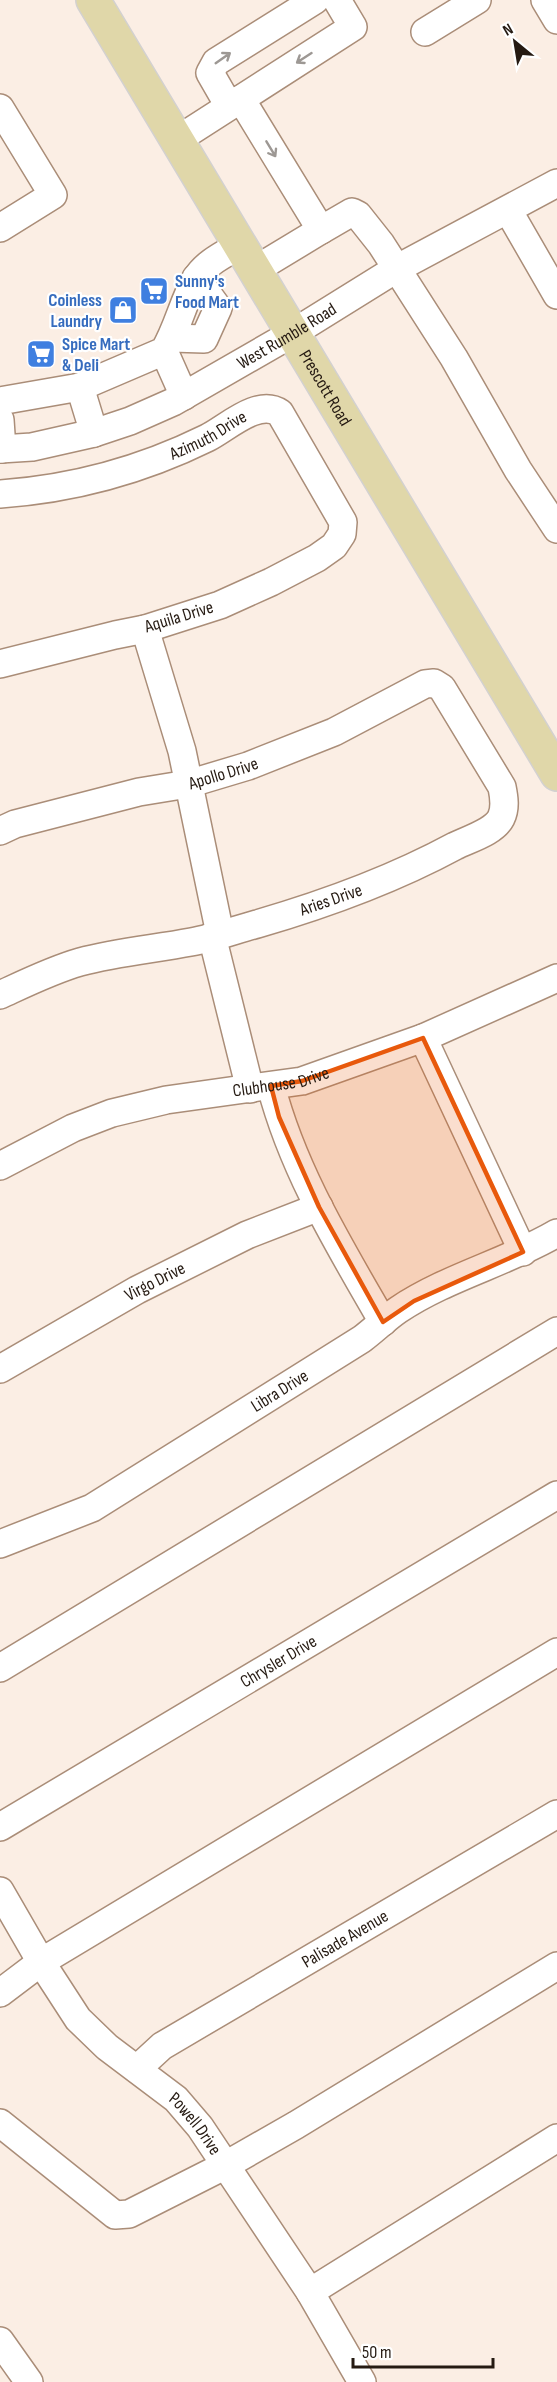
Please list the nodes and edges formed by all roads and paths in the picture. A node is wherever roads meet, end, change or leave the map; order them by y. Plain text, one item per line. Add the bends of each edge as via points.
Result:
1 (93, 0) edge
2 (315, 0) edge
3 (337, 0) edge
4 (477, 0) edge
5 (545, 0) edge
6 (557, 20) edge
7 (425, 32) dead end
8 (235, 102) junction
9 (0, 108) edge
10 (177, 140) junction
11 (557, 183) edge
12 (508, 210) junction
13 (0, 228) edge
14 (321, 230) junction
15 (248, 258) junction
16 (396, 269) junction
17 (557, 295) edge
18 (293, 333) junction
19 (168, 344) junction
20 (80, 387) junction
21 (184, 396) junction
22 (0, 401) edge
23 (0, 420) edge
24 (94, 433) junction
25 (1, 449) edge
26 (0, 494) edge
27 (556, 530) edge
28 (342, 534) joint
29 (145, 629) junction
30 (0, 663) edge
31 (434, 683) joint
32 (557, 774) edge
33 (188, 784) junction
34 (0, 831) edge
35 (216, 935) junction
36 (556, 980) edge
37 (0, 995) edge
38 (423, 1038) junction
39 (261, 1088) junction
40 (0, 1166) edge
41 (319, 1207) junction
42 (557, 1233) edge
43 (523, 1252) junction
44 (383, 1322) junction
45 (557, 1331) edge
46 (0, 1369) edge
47 (557, 1495) edge
48 (0, 1544) edge
49 (557, 1652) edge
50 (0, 1668) edge
51 (557, 1814) edge
52 (0, 1827) edge
53 (0, 1890) edge
54 (41, 1962) junction
55 (557, 1966) edge
56 (0, 1992) edge
57 (137, 2069) junction
58 (0, 2123) edge
59 (557, 2138) edge
60 (226, 2164) junction
61 (310, 2292) junction
62 (0, 2341) edge
63 (29, 2382) edge
64 (362, 2382) edge

1 - 10 main road, Prescott Road
8 -> 2 street via 210,73 216,62
3 -> 8 street via 353,27
4 - 7 street
5 - 6 street
8 - 10 street
8 -> 14 street
9 - 13 street via 53,195
10 - 15 main road, Prescott Road
11 - 12 street, West Rumble Road
12 - 16 street, West Rumble Road
12 - 17 street
14 - 15 street
14 - 16 street via 352,212 358,215
15 - 18 main road, Prescott Road
15 - 19 street via 208,265 196,278
16 - 18 street, West Rumble Road
16 - 27 street
18 - 21 street, West Rumble Road
18 - 32 main road, Prescott Road
19 - 20 street
19 - 21 street
20 - 22 street
20 - 24 street
21 - 24 street, West Rumble Road
23 - 25 street
24 - 25 street, West Rumble Road via 32,447
26 - 28 street, Azimuth Drive via 54,488 150,464 252,412 272,409 280,413 338,510
28 - 29 street, Aquila Drive via 334,546 317,558 271,582 220,605
29 - 30 street, Aquila Drive
29 - 33 street via 182,751
31 - 33 street, Apollo Drive via 294,749
31 - 35 street, Aries Drive via 442,688 501,786 504,809 500,819 438,856 355,893
33 - 34 street, Apollo Drive via 139,792
33 - 35 street
35 - 37 street, Aries Drive via 79,963
35 - 39 street
36 - 38 street, Clubhouse Drive
38 - 39 street, Clubhouse Drive via 302,1081
38 - 43 street
39 - 40 street, Clubhouse Drive via 166,1100 112,1113 73,1128
39 - 41 street via 279,1117
41 - 44 street
41 - 46 street, Virgo Drive via 247,1235 137,1290
42 - 43 street, Libra Drive
43 - 44 street, Libra Drive via 423,1296
44 - 48 street, Libra Drive via 362,1340 92,1508
45 - 50 street
47 - 52 street, Chrysler Drive
49 - 54 street
51 - 57 street, Palisade Avenue via 162,2046
53 - 54 street, Powell Drive
54 - 56 street
54 - 57 street, Powell Drive via 78,2019
55 - 60 street
57 - 60 street, Powell Drive via 176,2099
58 - 60 street via 115,2214 129,2214
59 - 61 street
60 - 61 street, Powell Drive
61 - 64 street, Powell Drive
62 - 63 street

